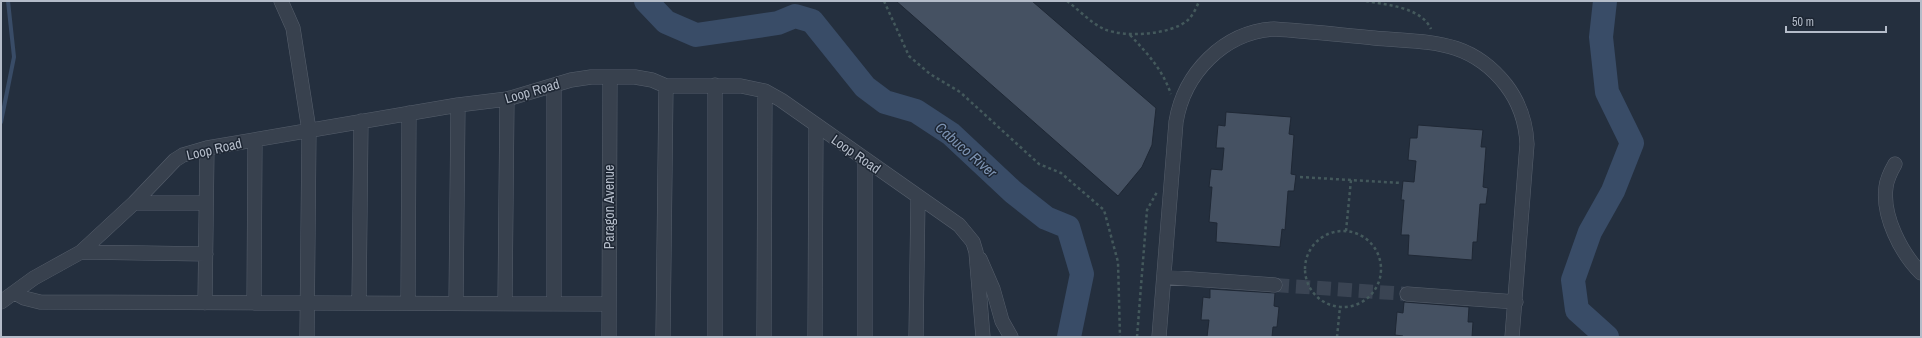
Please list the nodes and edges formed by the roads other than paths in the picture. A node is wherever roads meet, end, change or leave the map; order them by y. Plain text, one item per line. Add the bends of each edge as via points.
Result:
1 (281, 1) edge
2 (610, 76) junction
3 (554, 85) junction
4 (715, 85) junction
5 (666, 86) junction
6 (765, 91) junction
7 (506, 99) junction
8 (458, 105) junction
9 (409, 113) junction
10 (361, 122) junction
11 (816, 125) junction
12 (309, 130) junction
13 (254, 140) junction
14 (207, 148) junction
15 (865, 160) junction
16 (1895, 164) dead end
17 (918, 197) junction
18 (134, 203) junction
19 (206, 203) junction
20 (973, 242) junction
21 (81, 252) junction
22 (206, 254) junction
23 (1921, 273) edge
24 (1164, 277) junction
25 (1275, 285) tunnel mouth
26 (15, 293) junction
27 (1407, 294) tunnel mouth
28 (1, 302) edge
29 (1516, 302) junction
30 (205, 303) junction
31 (254, 303) junction
32 (308, 303) junction
33 (359, 303) junction
34 (408, 303) junction
35 (456, 303) junction
36 (505, 303) junction
37 (554, 304) junction
38 (609, 304) junction
39 (307, 337) edge
40 (609, 337) edge
41 (663, 337) edge
42 (715, 337) edge
43 (764, 337) edge
44 (815, 337) edge
45 (865, 337) edge
46 (916, 337) edge
47 (983, 337) edge
48 (1010, 337) edge
49 (1160, 337) edge
50 (1512, 337) edge

1 - 12 street via 293,28
2 - 3 street, Loop Road via 580,78
2 - 5 street, Loop Road via 644,78
2 - 38 street, Paragon Avenue
3 - 7 street, Loop Road
3 - 37 street
4 - 5 street, Loop Road
4 - 6 street, Loop Road via 741,86
4 - 42 street
5 - 41 street
6 - 11 street, Loop Road
6 - 43 street
7 - 8 street, Loop Road
7 - 36 street
8 - 9 street, Loop Road
8 - 35 street
9 - 10 street, Loop Road
9 - 34 street
10 - 12 street, Loop Road
10 - 33 street
11 - 15 street, Loop Road
11 - 44 street
12 - 13 street, Loop Road
12 - 32 street
13 - 14 street, Loop Road
13 - 31 street
14 - 18 street, Loop Road via 175,160
14 - 19 street
15 - 17 street, Loop Road
15 - 45 street
16 - 23 street via 1886,187 1887,205 1892,225 1905,253
17 - 20 street, Loop Road via 959,225
17 - 46 street
18 - 19 street
18 - 21 street, Loop Road
19 - 22 street
20 - 47 street, Loop Road
20 - 48 street
21 - 22 street
21 - 26 street, Loop Road via 34,278
22 - 30 street
24 - 25 street
24 - 29 street via 1178,111 1186,88 1199,69 1215,53 1233,41 1257,31 1283,29 1438,44 1460,49 1492,68 1510,90 1522,114 1526,133
24 - 49 street
26 - 28 street, Loop Road
26 - 30 street via 40,302
27 - 29 street
29 - 50 street
30 - 31 street
31 - 32 street
32 - 33 street
32 - 39 street
33 - 34 street
34 - 35 street
35 - 36 street
36 - 37 street
37 - 38 street
38 - 40 street, Paragon Avenue

